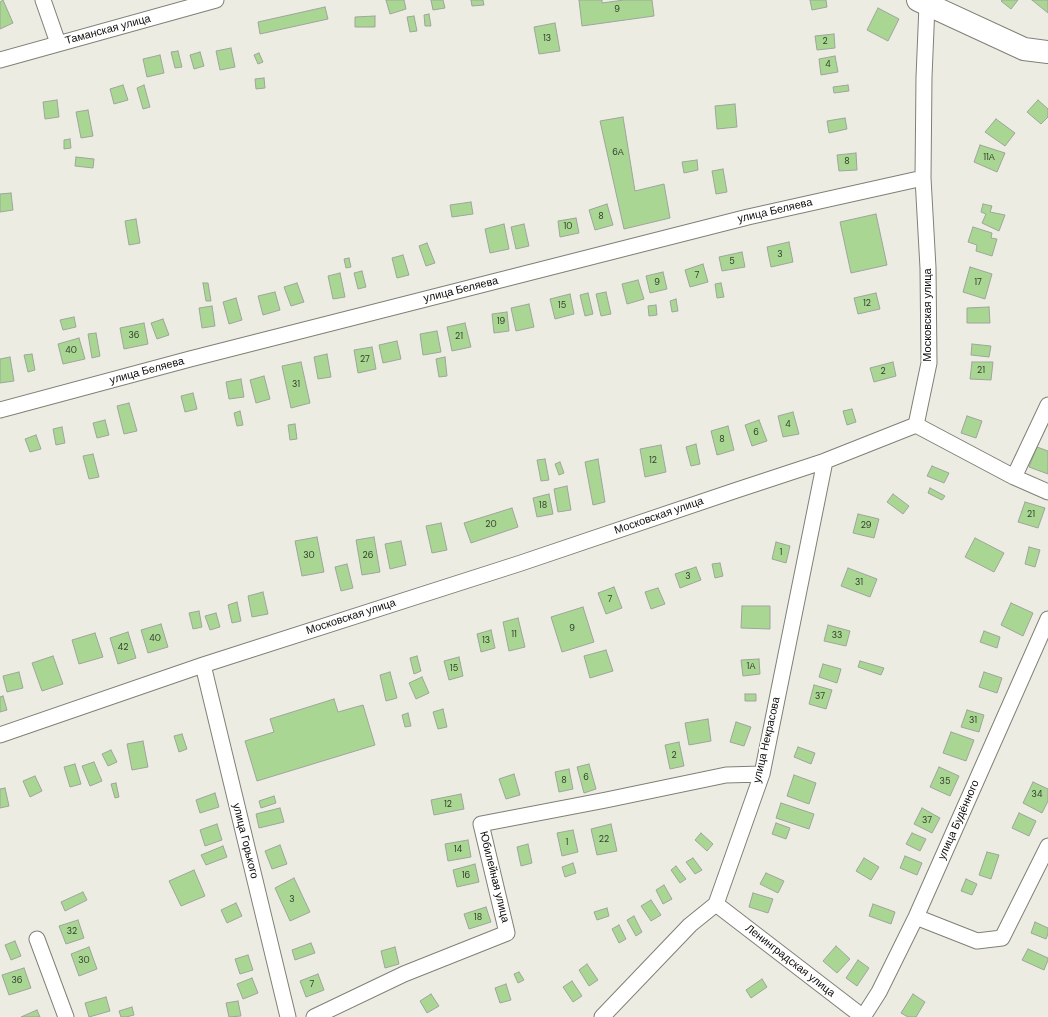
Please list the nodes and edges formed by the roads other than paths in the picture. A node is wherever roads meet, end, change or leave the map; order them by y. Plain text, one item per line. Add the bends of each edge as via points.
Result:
1 (43, 0) edge
2 (216, 0) edge
3 (922, 3) edge
4 (58, 43) junction
5 (1048, 52) edge
6 (0, 60) edge
7 (924, 178) junction
8 (1048, 405) edge
9 (0, 410) edge
10 (916, 425) junction
11 (825, 461) junction
12 (1014, 477) junction
13 (1048, 492) edge
14 (1048, 619) edge
15 (203, 665) junction
16 (0, 735) edge
17 (762, 774) junction
18 (1048, 846) edge
19 (716, 904) junction
20 (916, 918) junction
21 (37, 939) dead end
22 (66, 1017) edge
23 (288, 1017) edge
24 (314, 1017) edge
25 (602, 1017) edge
26 (863, 1017) edge

1 - 4 street
2 - 4 street, Таманская улица
3 - 5 street via 1024,49
3 - 7 street, Московская улица
4 - 6 street, Таманская улица
7 - 9 street, улица Беляева via 748,217
7 - 10 street, Московская улица via 929,363
8 - 12 street
10 - 11 street, Московская улица
10 - 12 street
11 - 15 street, Московская улица via 521,563
11 - 17 street, улица Некрасова
12 - 13 street
14 - 20 street, улица Будённого
15 - 16 street, Московская улица
15 - 23 street, улица Горького
17 - 19 street, улица Некрасова
17 - 24 street, Юбилейная улица via 726,774 481,824 507,933 404,974
18 - 20 street via 1002,938 977,941
19 - 25 street via 690,925
19 - 26 street, Ленинградская улица
20 - 26 street, улица Будённого via 879,992
21 - 22 street

